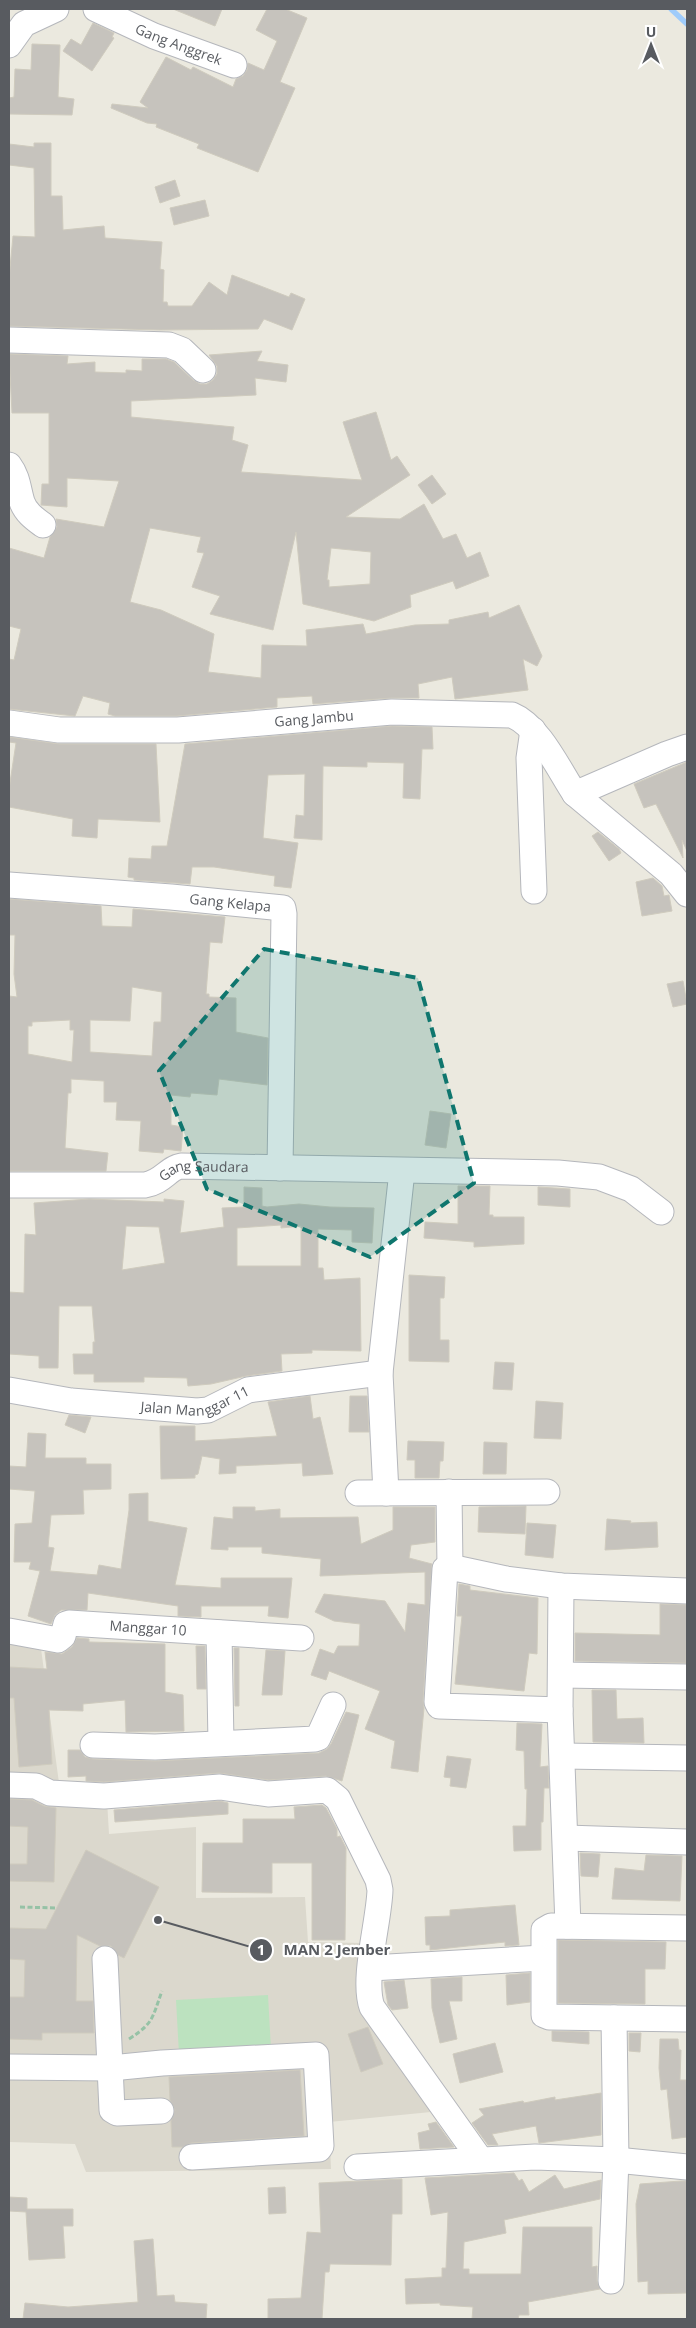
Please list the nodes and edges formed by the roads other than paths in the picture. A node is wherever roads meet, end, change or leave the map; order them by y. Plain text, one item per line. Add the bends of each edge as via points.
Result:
1 (56, 9) edge
2 (96, 9) edge
3 (22, 16) edge
4 (9, 44) edge
5 (234, 65) dead end
6 (9, 340) edge
7 (203, 370) dead end
8 (9, 465) edge
9 (43, 525) dead end
10 (9, 723) edge
11 (533, 730) junction
12 (687, 747) edge
13 (581, 791) junction
14 (9, 885) edge
15 (534, 891) dead end
16 (687, 894) edge
17 (280, 1168) junction
18 (402, 1171) junction
19 (9, 1185) edge
20 (661, 1212) dead end
21 (380, 1372) junction
22 (9, 1390) edge
23 (449, 1492) junction
24 (547, 1492) dead end
25 (358, 1493) dead end
26 (386, 1493) junction
27 (450, 1567) junction
28 (561, 1586) junction
29 (687, 1591) edge
30 (9, 1631) edge
31 (219, 1633) junction
32 (301, 1638) dead end
33 (561, 1675) junction
34 (687, 1676) edge
35 (333, 1705) dead end
36 (560, 1710) junction
37 (221, 1743) junction
38 (93, 1745) dead end
39 (563, 1756) junction
40 (687, 1758) edge
41 (9, 1785) edge
42 (566, 1838) junction
43 (687, 1842) edge
44 (568, 1926) junction
45 (687, 1928) edge
46 (543, 1958) junction
47 (105, 1959) dead end
48 (371, 1968) junction
49 (614, 2018) junction
50 (687, 2019) edge
51 (110, 2060) junction
52 (9, 2067) edge
53 (161, 2111) dead end
54 (192, 2157) dead end
55 (480, 2159) junction
56 (616, 2160) junction
57 (687, 2166) edge
58 (357, 2167) dead end
59 (611, 2281) dead end

1 - 3 street
2 - 5 street, Gang Anggrek via 154,36
3 - 4 street
6 - 7 street via 169,345 182,350
8 - 9 street via 15,473 23,503 30,515
10 - 11 street, Gang Jambu via 58,730 178,730 392,712 512,715 522,719
11 - 13 street, Gang Jambu
11 - 15 street via 529,758
12 - 13 street
13 - 16 street, Gang Jambu via 672,874
14 - 17 street, Gang Kelapa via 171,896 283,908
17 - 18 street, Gang Saudara
17 - 19 street, Gang Saudara via 176,1167 161,1180 145,1185
18 - 20 street, Gang Saudara via 599,1177 631,1189
18 - 21 street
21 - 22 street, Jalan Manggar 11 via 248,1390 208,1410 197,1411 63,1400
21 - 26 street
23 - 24 street
23 - 26 street
23 - 27 street
25 - 26 street
27 - 28 street
27 - 36 street via 445,1569 439,1706
28 - 29 street
28 - 33 street
30 - 31 street, Manggar 10 via 53,1640 61,1639 69,1623
31 - 32 street, Manggar 10
31 - 37 street
33 - 34 street
33 - 36 street
35 - 37 street via 318,1738
36 - 39 street
37 - 38 street via 155,1747
39 - 40 street
39 - 42 street
41 - 48 street via 36,1786 50,1793 104,1796 220,1787 268,1794 332,1792 378,1880 380,1899
42 - 43 street
42 - 44 street
44 - 45 street
44 - 46 street via 546,1927
46 - 48 street
46 - 49 street via 544,2015
47 - 51 street
48 - 55 street via 369,1999 372,2007
49 - 50 street
49 - 56 street
51 - 52 street
51 - 53 street via 112,2110
51 - 54 street via 162,2063 316,2055 319,2149
55 - 56 street
55 - 58 street
56 - 57 street
56 - 59 street

